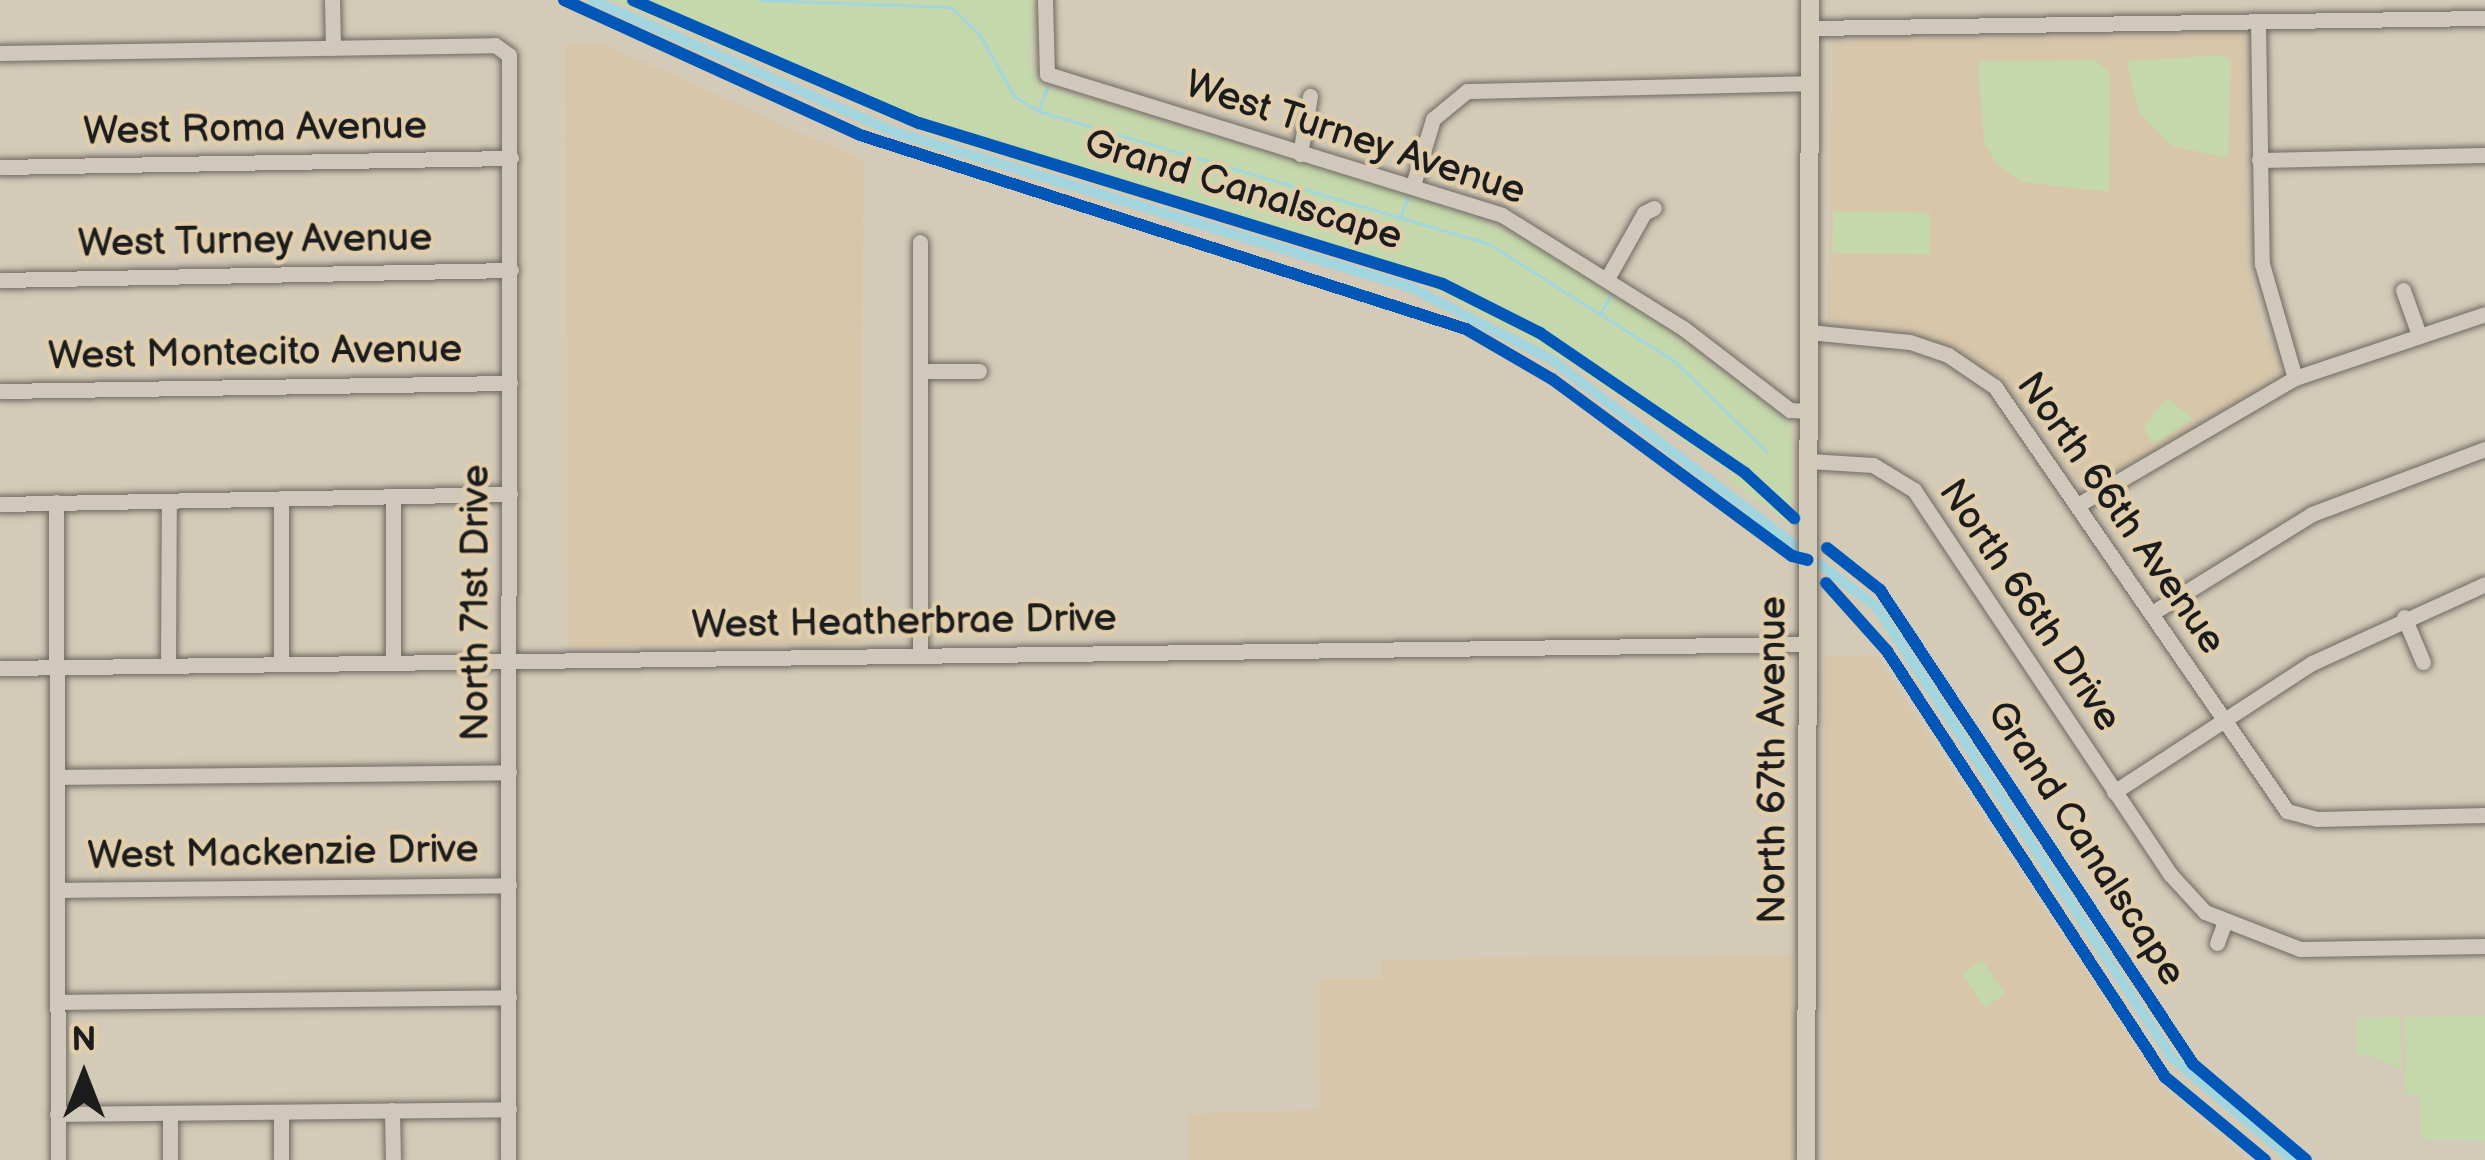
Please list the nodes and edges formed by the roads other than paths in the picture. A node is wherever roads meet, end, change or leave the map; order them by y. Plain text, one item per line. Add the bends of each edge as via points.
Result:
1 (332, 0) edge
2 (1046, 0) edge
3 (1810, 0) edge
4 (2485, 18) edge
5 (2258, 22) junction
6 (1810, 28) junction
7 (333, 48) junction
8 (0, 53) edge
9 (1810, 83) junction
10 (1310, 96) dead end
11 (1300, 154) junction
12 (2485, 155) edge
13 (511, 158) junction
14 (2259, 160) junction
15 (0, 167) edge
16 (1414, 185) junction
17 (1654, 208) dead end
18 (920, 242) dead end
19 (511, 270) junction
20 (1608, 277) junction
21 (0, 280) edge
22 (2403, 290) dead end
23 (2485, 314) edge
24 (1809, 332) junction
25 (2418, 332) junction
26 (921, 371) junction
27 (979, 371) dead end
28 (2295, 378) junction
29 (510, 383) junction
30 (0, 391) edge
31 (1809, 411) junction
32 (2485, 449) edge
33 (1809, 461) junction
34 (510, 494) junction
35 (393, 497) junction
36 (281, 498) junction
37 (169, 501) junction
38 (56, 502) junction
39 (0, 503) edge
40 (2081, 503) junction
41 (2485, 584) edge
42 (2152, 613) junction
43 (2404, 616) junction
44 (1808, 644) junction
45 (920, 655) junction
46 (509, 661) junction
47 (393, 662) junction
48 (2423, 662) dead end
49 (280, 664) junction
50 (168, 665) junction
51 (56, 667) junction
52 (0, 668) edge
53 (2224, 722) junction
54 (509, 772) junction
55 (57, 777) junction
56 (2114, 791) junction
57 (2485, 815) edge
58 (509, 885) junction
59 (57, 890) junction
60 (2224, 924) junction
61 (2217, 943) dead end
62 (2485, 946) edge
63 (509, 997) junction
64 (57, 1002) junction
65 (509, 1109) junction
66 (392, 1111) junction
67 (170, 1112) junction
68 (281, 1112) junction
69 (57, 1114) junction
70 (58, 1160) edge
71 (170, 1160) edge
72 (281, 1160) edge
73 (392, 1160) edge
74 (508, 1160) edge
75 (1806, 1160) edge

1 - 7 street
2 - 11 street, West Turney Avenue via 1046,74
3 - 6 main road, North 67th Avenue
4 - 5 street
5 - 6 street
5 - 14 street
6 - 9 main road, North 67th Avenue
7 - 8 street
7 - 13 street, North 71st Drive via 504,47
9 - 16 street via 1467,91 1433,119
9 - 24 main road, North 67th Avenue
10 - 11 street
11 - 16 street, West Turney Avenue
12 - 14 street
13 - 15 street, West Roma Avenue
13 - 19 street, North 71st Drive
14 - 28 street via 2262,264
16 - 20 street, West Turney Avenue via 1502,215
17 - 20 street via 1644,212
18 - 26 street
19 - 21 street, West Turney Avenue
19 - 29 street, North 71st Drive
20 - 31 street, West Turney Avenue via 1790,410
22 - 25 street
23 - 25 street
24 - 31 main road, North 67th Avenue
24 - 40 street, North 66th Avenue via 1879,335 1962,364 2011,403
25 - 28 street
26 - 27 street
26 - 45 street
28 - 40 street
29 - 30 street, West Montecito Avenue
29 - 34 street, North 71st Drive
31 - 33 main road, North 67th Avenue
32 - 42 street via 2312,514
33 - 44 main road, North 67th Avenue
33 - 56 street, North 66th Drive via 1873,465 1914,490
34 - 35 street
34 - 46 street, North 71st Drive
35 - 36 street
35 - 47 street
36 - 37 street
36 - 49 street
37 - 38 street
37 - 50 street
38 - 39 street
38 - 51 street
40 - 42 street, North 66th Avenue
41 - 43 street
42 - 53 street, North 66th Avenue
43 - 48 street
43 - 53 street via 2312,663
44 - 45 street, West Heatherbrae Drive
44 - 75 main road, North 67th Avenue
45 - 46 street, West Heatherbrae Drive
46 - 47 street, West Heatherbrae Drive
46 - 54 street, North 71st Drive
47 - 49 street, West Heatherbrae Drive
49 - 50 street, West Heatherbrae Drive
50 - 51 street, West Heatherbrae Drive
51 - 52 street, West Heatherbrae Drive
51 - 55 street
53 - 56 street
53 - 57 street via 2277,802 2303,818
54 - 55 street
54 - 58 street, North 71st Drive
55 - 59 street
56 - 60 street, North 66th Drive via 2188,898
58 - 59 street, West Mackenzie Drive
58 - 63 street, North 71st Drive
59 - 64 street
60 - 61 street
60 - 62 street via 2300,949
63 - 64 street
63 - 65 street, North 71st Drive
64 - 69 street
65 - 66 street
65 - 74 street, North 71st Drive
66 - 68 street
66 - 73 street
67 - 68 street
67 - 69 street
67 - 71 street
68 - 72 street
69 - 70 street

